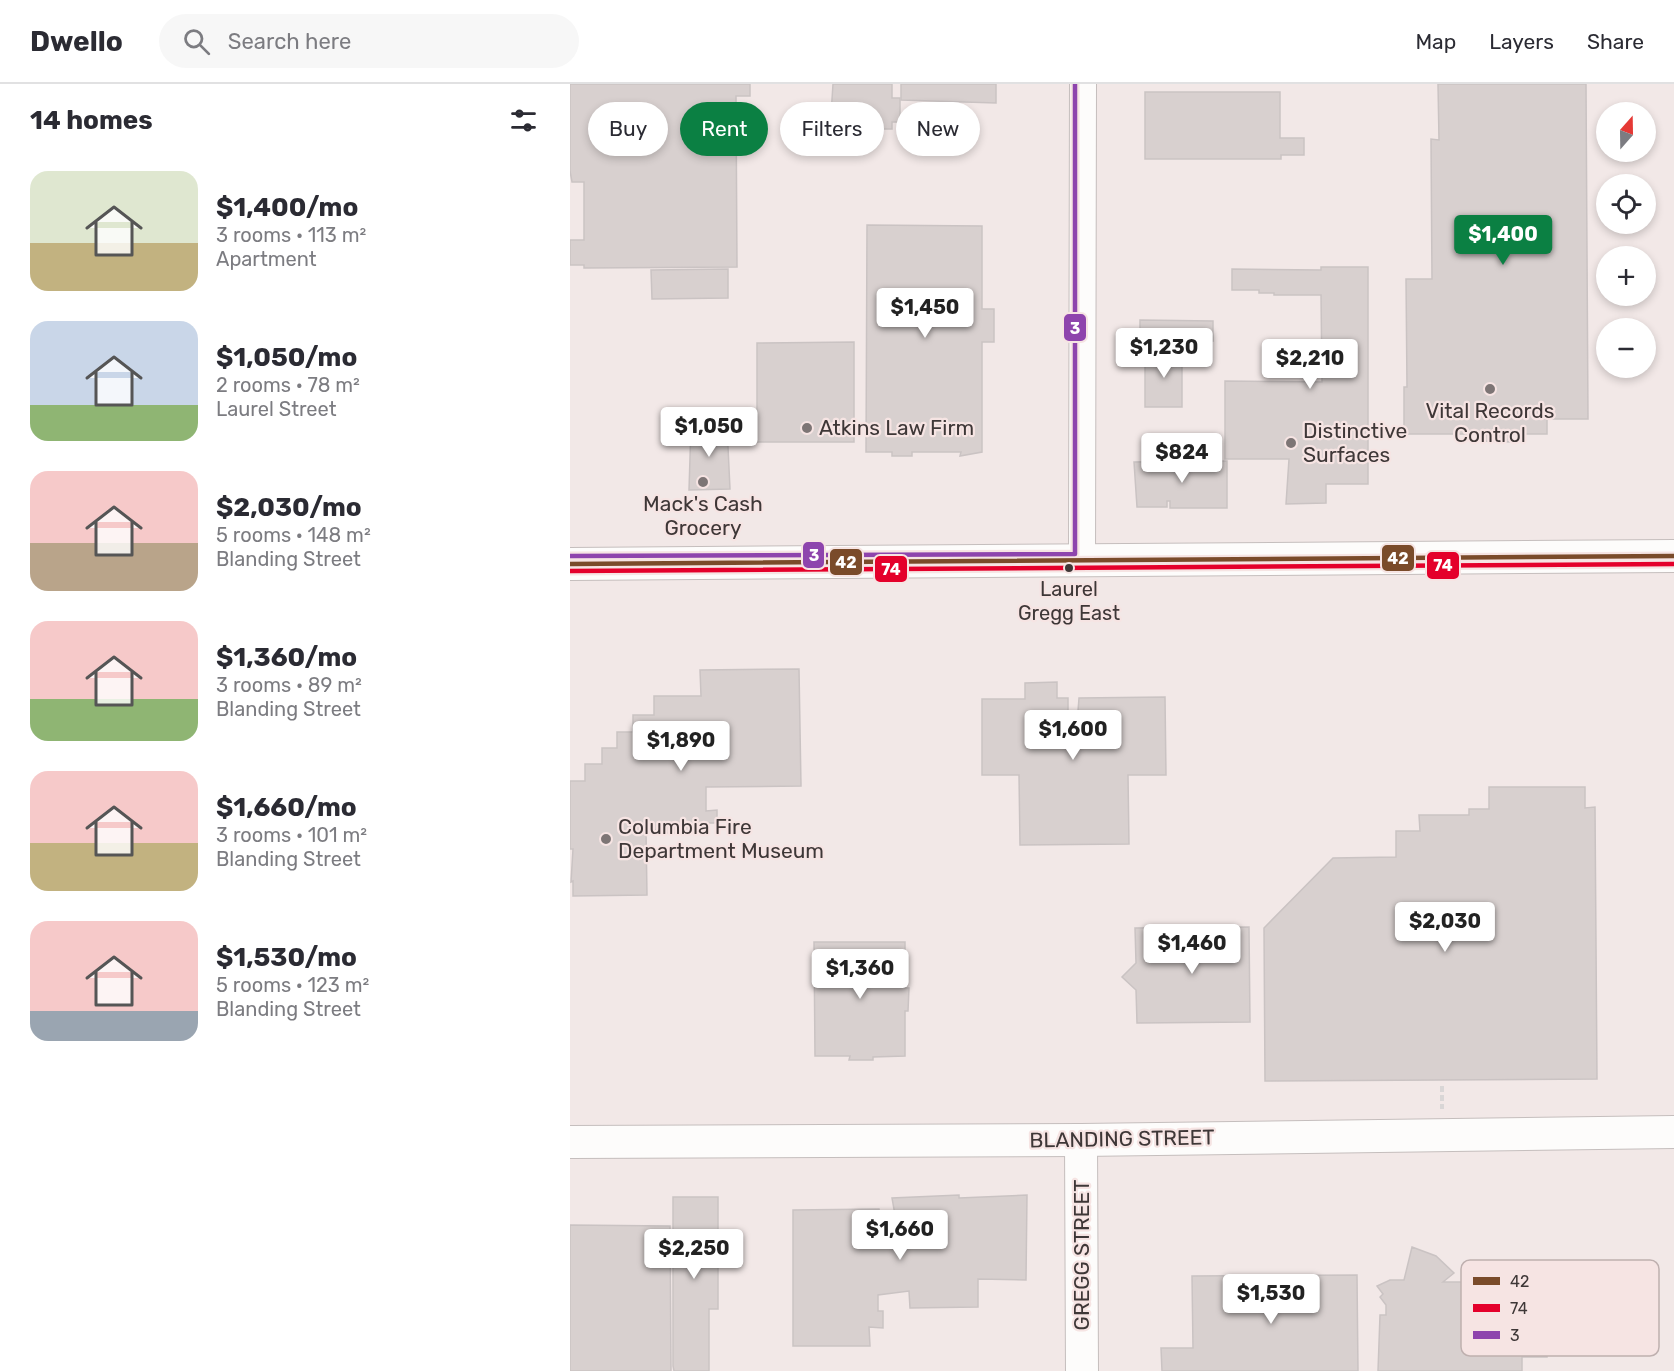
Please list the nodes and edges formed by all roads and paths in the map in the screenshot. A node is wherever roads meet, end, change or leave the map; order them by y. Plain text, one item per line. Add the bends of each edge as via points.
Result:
1 (1083, 84) edge
2 (1674, 556) edge
3 (1082, 561) junction
4 (570, 564) edge
5 (1674, 1132) edge
6 (1081, 1140) junction
7 (570, 1142) edge
8 (1082, 1371) edge

1 - 3 street
2 - 3 street
3 - 4 street
5 - 6 street, BLANDING STREET
6 - 7 street, BLANDING STREET
6 - 8 street, GREGG STREET

